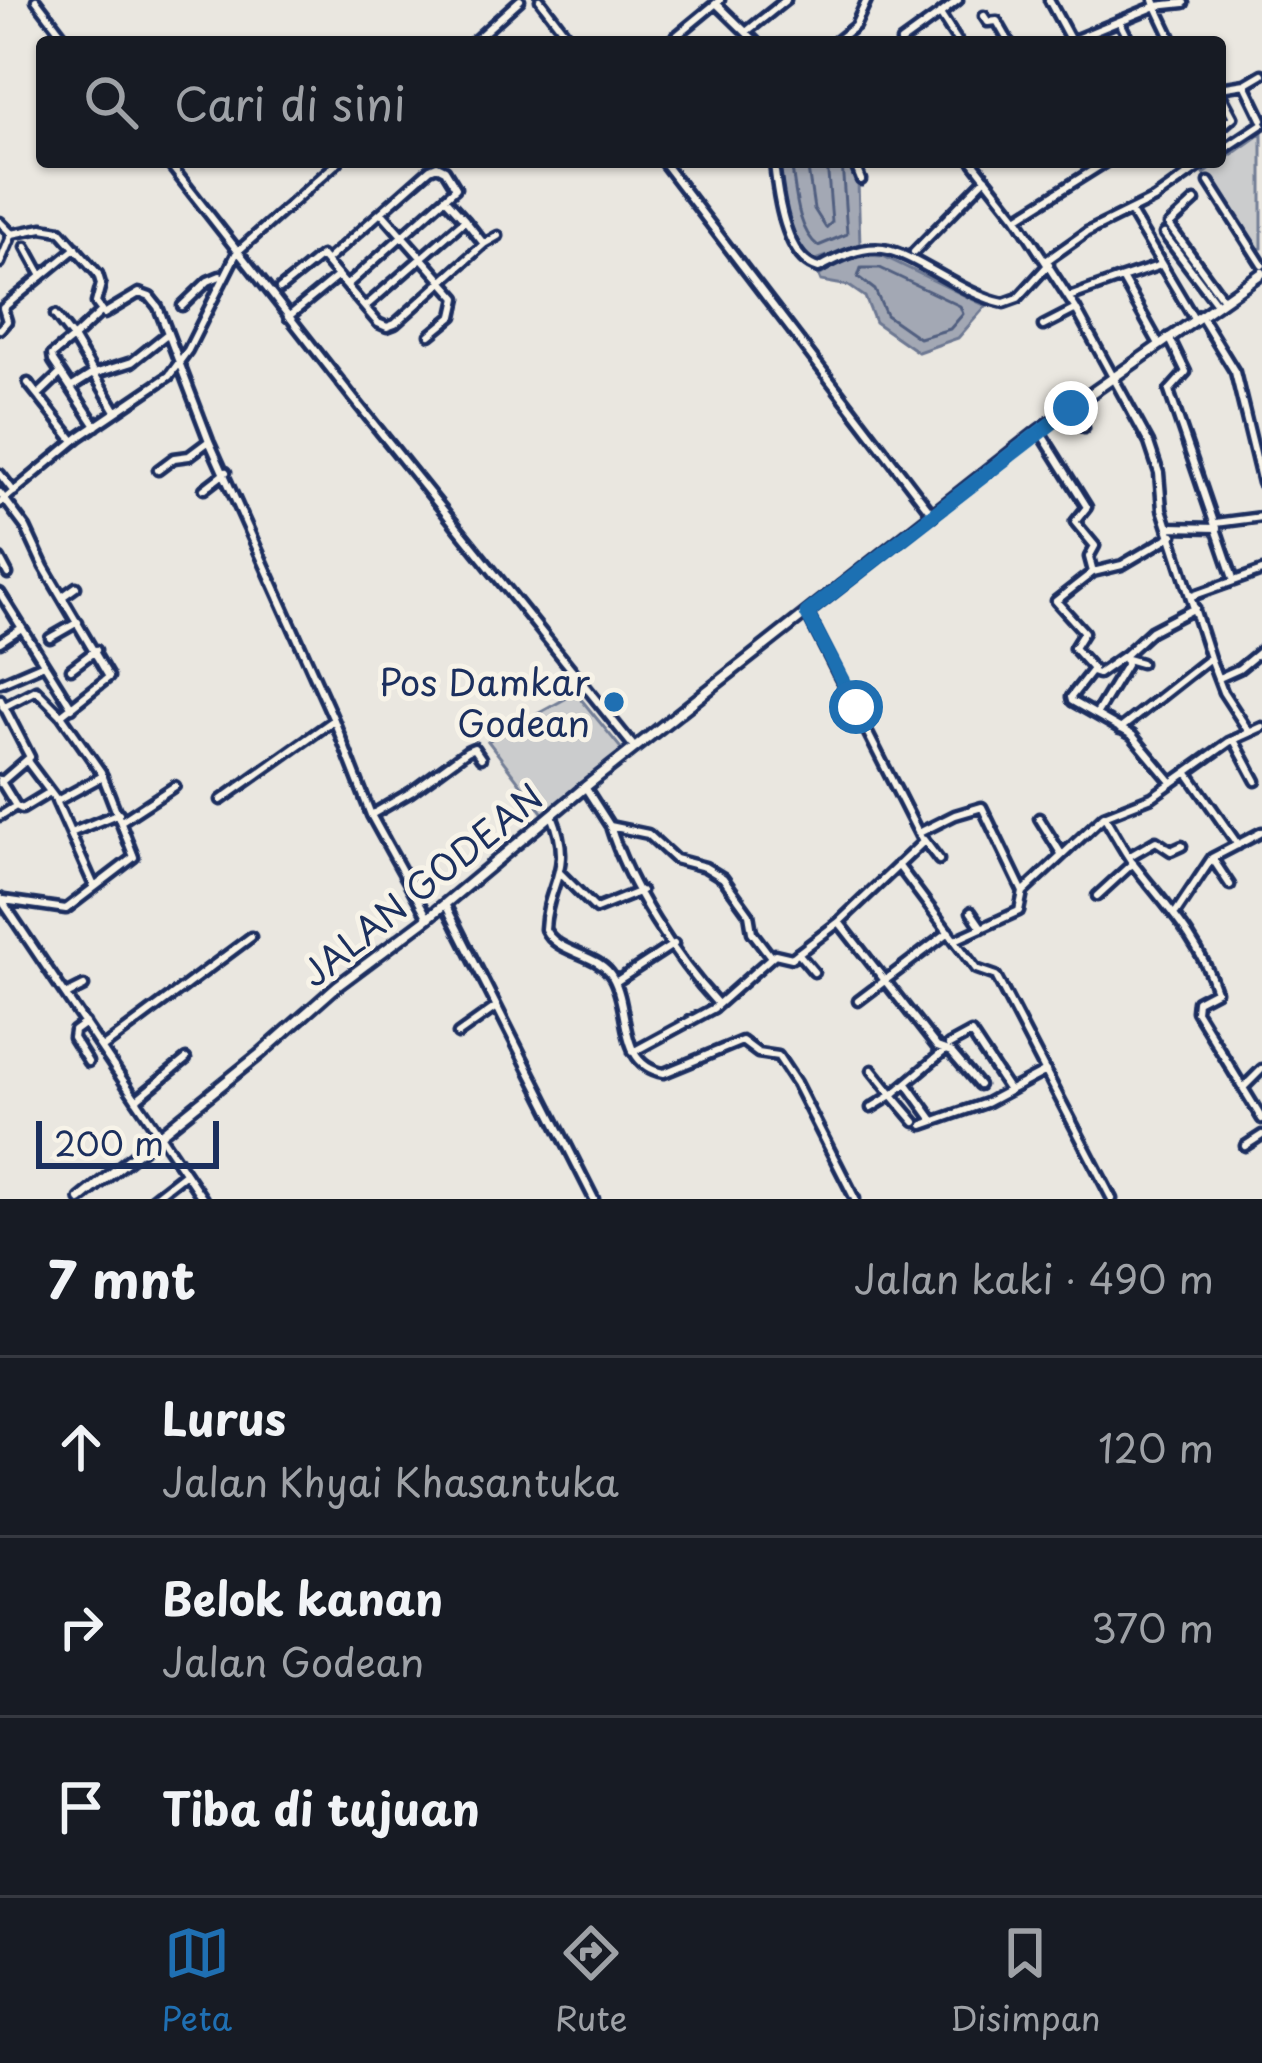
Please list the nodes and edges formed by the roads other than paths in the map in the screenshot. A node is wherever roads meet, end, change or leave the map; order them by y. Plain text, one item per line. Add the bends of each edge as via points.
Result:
1 (36, 0) edge
2 (520, 0) edge
3 (539, 0) edge
4 (786, 0) edge
5 (867, 0) edge
6 (958, 0) edge
7 (1049, 0) edge
8 (719, 3) edge
9 (1155, 3) edge
10 (1184, 3) edge
11 (940, 14) junction
12 (984, 16) dead end
13 (1120, 22) junction
14 (746, 32) junction
15 (63, 36) edge
16 (480, 36) edge
17 (567, 36) edge
18 (677, 36) edge
19 (750, 36) edge
20 (842, 36) edge
21 (909, 36) edge
22 (954, 36) edge
23 (1006, 36) edge
24 (1068, 36) edge
25 (1086, 36) edge
26 (1127, 36) edge
27 (1169, 36) edge
28 (1262, 74) edge
29 (1245, 84) junction
30 (1226, 89) edge
31 (1262, 121) edge
32 (1226, 148) edge
33 (173, 168) edge
34 (331, 168) edge
35 (435, 168) edge
36 (441, 168) edge
37 (668, 168) edge
38 (776, 168) edge
39 (856, 168) edge
40 (978, 168) edge
41 (1096, 168) edge
42 (1197, 168) edge
43 (986, 178) junction
44 (860, 180) dead end
45 (1209, 182) dead end
46 (446, 200) junction
47 (1195, 201) dead end
48 (1130, 211) junction
49 (382, 213) junction
50 (1017, 218) junction
51 (464, 220) junction
52 (0, 222) edge
53 (11, 233) junction
54 (1164, 234) dead end
55 (498, 236) dead end
56 (401, 237) junction
57 (484, 244) junction
58 (26, 248) dead end
59 (76, 248) junction
60 (237, 252) junction
61 (914, 252) dead end
62 (419, 256) junction
63 (326, 262) junction
64 (0, 263) edge
65 (1047, 263) junction
66 (1160, 266) junction
67 (1262, 269) edge
68 (224, 274) junction
69 (42, 276) junction
70 (338, 276) junction
71 (1122, 278) junction
72 (440, 282) junction
73 (347, 286) junction
74 (280, 289) dead end
75 (1069, 297) junction
76 (1220, 302) junction
77 (182, 306) dead end
78 (365, 307) junction
79 (1076, 309) junction
80 (101, 312) junction
81 (56, 316) dead end
82 (288, 317) junction
83 (1197, 317) junction
84 (1043, 326) dead end
85 (0, 329) edge
86 (167, 334) junction
87 (430, 335) dead end
88 (1169, 337) junction
89 (73, 338) junction
90 (1160, 344) junction
91 (179, 366) junction
92 (61, 373) junction
93 (95, 374) junction
94 (1114, 380) junction
95 (28, 383) dead end
96 (72, 387) junction
97 (38, 395) junction
98 (1071, 408) junction
99 (117, 412) junction
100 (96, 426) junction
101 (1084, 428) dead end
102 (1040, 430) junction
103 (74, 441) junction
104 (209, 441) junction
105 (158, 470) dead end
106 (226, 472) junction
107 (0, 474) edge
108 (1262, 483) edge
109 (205, 489) dead end
110 (14, 492) junction
111 (2, 499) edge
112 (933, 514) junction
113 (1262, 517) edge
114 (1216, 525) junction
115 (1172, 531) junction
116 (0, 559) edge
117 (1094, 572) junction
118 (1262, 572) edge
119 (8, 574) dead end
120 (1234, 581) junction
121 (76, 587) dead end
122 (0, 593) edge
123 (1192, 596) junction
124 (62, 597) junction
125 (1195, 608) junction
126 (807, 613) junction
127 (79, 622) junction
128 (20, 629) junction
129 (50, 638) dead end
130 (0, 642) edge
131 (96, 650) junction
132 (1262, 650) edge
133 (1126, 657) junction
134 (1210, 658) junction
135 (1141, 663) dead end
136 (44, 664) junction
137 (70, 669) dead end
138 (1092, 672) junction
139 (1219, 678) junction
140 (0, 682) edge
141 (2, 703) edge
142 (72, 707) junction
143 (1097, 712) junction
144 (61, 716) junction
145 (334, 720) junction
146 (1262, 727) edge
147 (1120, 729) junction
148 (1250, 732) junction
149 (1234, 740) junction
150 (635, 748) junction
151 (482, 758) dead end
152 (27, 761) junction
153 (1187, 772) junction
154 (103, 776) junction
155 (1256, 781) dead end
156 (0, 782) edge
157 (1172, 783) junction
158 (175, 786) dead end
159 (585, 787) junction
160 (50, 792) junction
161 (221, 800) dead end
162 (56, 801) junction
163 (16, 806) junction
164 (371, 815) junction
165 (552, 815) junction
166 (0, 816) edge
167 (1104, 816) junction
168 (120, 817) junction
169 (1039, 818) dead end
170 (610, 826) junction
171 (1262, 832) edge
172 (72, 833) junction
173 (922, 836) junction
174 (1238, 845) junction
175 (1182, 846) dead end
176 (1063, 856) junction
177 (1212, 858) junction
178 (939, 860) dead end
179 (1131, 860) junction
180 (897, 864) junction
181 (561, 874) junction
182 (1230, 885) dead end
183 (94, 886) junction
184 (641, 891) junction
185 (1023, 892) junction
186 (1097, 896) dead end
187 (1, 899) edge
188 (445, 904) junction
189 (970, 912) dead end
190 (1176, 912) junction
191 (428, 918) junction
192 (839, 922) junction
193 (982, 928) junction
194 (952, 936) junction
195 (250, 937) dead end
196 (674, 944) junction
197 (798, 952) junction
198 (771, 956) junction
199 (814, 972) dead end
200 (884, 978) junction
201 (616, 982) junction
202 (84, 986) dead end
203 (65, 995) junction
204 (858, 1001) dead end
205 (718, 1004) junction
206 (496, 1007) junction
207 (85, 1023) junction
208 (458, 1034) dead end
209 (967, 1047) dead end
210 (102, 1048) junction
211 (944, 1049) junction
212 (632, 1052) junction
213 (186, 1059) dead end
214 (88, 1062) dead end
215 (872, 1070) dead end
216 (1262, 1070) edge
217 (1046, 1071) junction
218 (906, 1083) junction
219 (979, 1084) dead end
220 (1243, 1088) junction
221 (1008, 1089) junction
222 (892, 1095) junction
223 (136, 1100) junction
224 (871, 1108) dead end
225 (1262, 1119) edge
226 (933, 1120) junction
227 (1262, 1135) edge
228 (159, 1136) junction
229 (1245, 1146) dead end
230 (184, 1174) junction
231 (80, 1199) edge
232 (152, 1199) edge
233 (203, 1199) edge
234 (594, 1199) edge
235 (855, 1199) edge
236 (1112, 1199) edge

1 - 15 street
2 - 16 street
3 - 17 street
4 - 14 street
5 - 20 street
6 - 11 street
7 - 24 street
8 - 14 street
8 - 18 street
9 - 10 street
9 - 13 street
9 - 27 street
11 - 21 street
11 - 22 street
12 - 23 street
13 - 25 street
13 - 26 street
14 - 19 street
28 - 29 street
29 - 30 street
29 - 31 street
31 - 32 street
33 - 60 street
34 - 60 street
35 - 49 street
36 - 46 street via 456,188
37 - 112 street
38 - 65 street via 788,226 809,266 885,249 1004,303
39 - 44 street
40 - 43 street
41 - 50 street
42 - 48 street
43 - 50 street
43 - 61 street
45 - 67 street
46 - 51 street
46 - 56 street
47 - 76 street via 1169,226
48 - 65 street
48 - 66 street
49 - 56 street
49 - 63 street
50 - 65 street
51 - 57 street
51 - 62 street
52 - 53 street
53 - 59 street via 52,227
53 - 64 street
54 - 76 street
55 - 57 street
56 - 62 street
56 - 73 street
57 - 72 street
58 - 69 street
59 - 69 street
59 - 80 street via 98,274
60 - 68 street
60 - 82 street
62 - 72 street
62 - 78 street
63 - 70 street
63 - 74 street via 321,256
65 - 75 street
66 - 71 street
66 - 83 street
67 - 76 main road, JALAN GODEAN
68 - 77 street
68 - 91 street
69 - 85 street via 3,308 8,321
70 - 73 street
70 - 82 street
71 - 75 street
71 - 90 street
72 - 78 street via 386,327
72 - 87 street via 458,305
73 - 78 street
75 - 79 street
76 - 83 main road, JALAN GODEAN
79 - 84 street
79 - 94 street
80 - 86 street via 139,293 158,307
80 - 89 street
81 - 89 street
82 - 150 street
83 - 88 main road, JALAN GODEAN
83 - 108 street via 1235,372
86 - 91 street
86 - 93 street via 132,362
88 - 90 main road, JALAN GODEAN
88 - 114 street via 1186,372 1169,391
89 - 92 street via 52,356
89 - 93 street
90 - 94 main road, JALAN GODEAN
91 - 99 street
91 - 104 street
92 - 96 street
92 - 97 street
93 - 96 street
93 - 99 street
94 - 98 main road, JALAN GODEAN
94 - 115 street via 1149,443
95 - 97 street
96 - 100 street
97 - 103 street
98 - 101 street
98 - 102 main road, JALAN GODEAN
99 - 100 street
100 - 103 street
102 - 112 main road, JALAN GODEAN
102 - 117 street via 1088,507 1075,522 1095,546
103 - 110 street
104 - 105 street
104 - 106 street
106 - 109 street
106 - 145 street
107 - 110 street
110 - 111 street
111 - 124 street
112 - 126 main road, JALAN GODEAN
113 - 114 street
114 - 115 street
114 - 120 street
115 - 117 street via 1122,566
115 - 123 street
116 - 119 street
117 - 138 street via 1056,601 1084,632 1074,648
118 - 120 street
120 - 123 street
121 - 124 street
122 - 128 street
123 - 125 street
124 - 127 street
125 - 133 street via 1151,631
125 - 134 street
126 - 150 main road, JALAN GODEAN
126 - 173 street
127 - 129 street
127 - 131 street
128 - 130 street
128 - 136 street
131 - 137 street
131 - 142 street via 108,680
132 - 139 street
133 - 135 street
133 - 138 street
133 - 143 street
134 - 139 street
134 - 147 street
136 - 140 street
136 - 142 street
138 - 143 street via 1071,697
139 - 148 street
141 - 144 street via 36,690
141 - 152 street
142 - 144 street
143 - 147 street
144 - 154 street
145 - 161 street
145 - 164 street
146 - 148 street
147 - 157 street
148 - 149 street
149 - 153 street
149 - 155 street
150 - 159 main road, JALAN GODEAN
151 - 164 street via 467,751
152 - 156 street
152 - 160 street
153 - 157 street
153 - 174 street
154 - 162 street
154 - 168 street
156 - 163 street
157 - 167 street
158 - 168 street
159 - 165 main road, JALAN GODEAN
159 - 170 street
160 - 162 street
160 - 163 street
162 - 172 street
163 - 166 street
164 - 191 street
165 - 181 street
165 - 188 main road, JALAN GODEAN
167 - 176 street
167 - 179 street
168 - 172 street
168 - 183 street via 134,857
169 - 176 street
170 - 184 street
170 - 198 street via 648,834 675,859 723,878
171 - 174 street
172 - 183 street
173 - 178 street
173 - 180 street
173 - 185 street via 982,807
174 - 177 street
175 - 179 street via 1171,851 1156,841
176 - 185 street
177 - 182 street
177 - 190 street
179 - 186 street
179 - 190 street
180 - 192 street
180 - 194 street
181 - 184 street via 596,909
181 - 201 street via 548,935 598,962
183 - 187 street via 62,909
184 - 196 street
185 - 193 street via 1019,911
187 - 203 street
188 - 191 main road, JALAN GODEAN
188 - 206 street
189 - 193 street
190 - 220 street via 1215,988 1196,1011
191 - 228 main road, JALAN GODEAN
192 - 197 street
192 - 200 street
193 - 194 street
194 - 200 street
194 - 217 street via 976,969 997,976
195 - 210 street
196 - 201 street
196 - 205 street
197 - 198 street
197 - 199 street
198 - 205 street
200 - 204 street
200 - 211 street
201 - 212 street
202 - 203 street
203 - 207 street
205 - 212 street
206 - 208 street
206 - 234 street
207 - 210 street
207 - 214 street via 73,1038
209 - 211 street
210 - 223 street
211 - 218 street
211 - 219 street
211 - 221 street via 971,1033
212 - 235 street via 664,1073 742,1041 778,1056
213 - 223 street
215 - 222 street
216 - 220 street
217 - 221 street
217 - 236 street
218 - 222 street
218 - 226 street
220 - 225 street
221 - 226 street
222 - 224 street
222 - 226 street via 919,1124
223 - 228 street
227 - 229 street
228 - 230 street
228 - 231 main road, JALAN GODEAN
230 - 232 street
230 - 233 street

